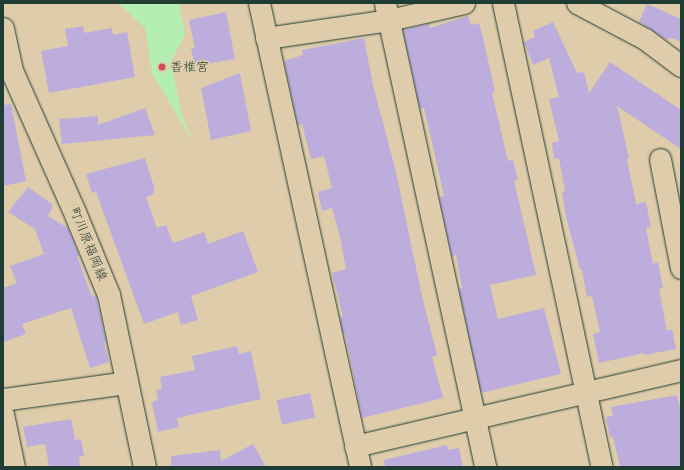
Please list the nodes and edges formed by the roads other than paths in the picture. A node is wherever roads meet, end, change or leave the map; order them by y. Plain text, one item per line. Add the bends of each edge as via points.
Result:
1 (259, 3) edge
2 (464, 3) edge
3 (503, 3) edge
4 (577, 3) edge
5 (387, 12) edge
6 (3, 29) edge
7 (266, 38) junction
8 (681, 66) edge
9 (660, 159) dead end
10 (681, 268) edge
11 (681, 370) edge
12 (127, 384) junction
13 (586, 391) junction
14 (3, 400) edge
15 (3, 414) edge
16 (474, 418) junction
17 (355, 446) junction
18 (14, 467) edge
19 (146, 467) edge
20 (360, 467) edge
21 (485, 467) edge
22 (602, 467) edge

1 - 7 street
2 - 5 street
3 - 13 street
4 - 8 street via 645,39
5 - 7 street
5 - 16 street
6 - 12 main road, 町川原福岡線 via 12,70 108,295
7 - 17 street
9 - 10 street
11 - 13 street
12 - 14 main road
12 - 19 main road, 町川原福岡線
13 - 16 street
13 - 22 street
15 - 18 street
16 - 17 street
16 - 21 street
17 - 20 street

